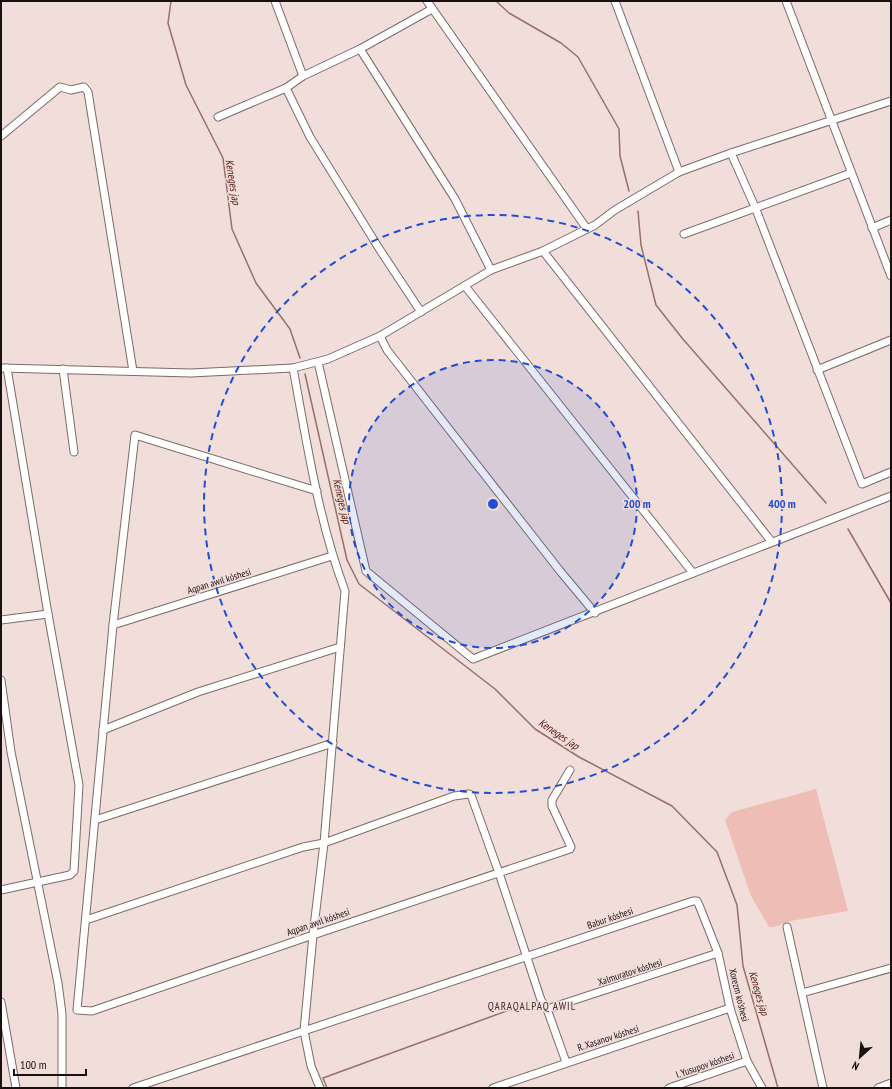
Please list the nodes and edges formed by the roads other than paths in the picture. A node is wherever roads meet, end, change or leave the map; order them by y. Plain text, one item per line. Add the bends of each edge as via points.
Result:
1 (275, 1) edge
2 (427, 1) edge
3 (615, 1) edge
4 (786, 1) edge
5 (432, 9) junction
6 (360, 49) junction
7 (303, 76) junction
8 (286, 88) junction
9 (891, 101) edge
10 (218, 117) dead end
11 (830, 121) junction
12 (1, 136) edge
13 (731, 153) junction
14 (679, 172) junction
15 (851, 173) junction
16 (755, 207) junction
17 (891, 220) edge
18 (872, 228) junction
19 (587, 229) junction
20 (684, 234) dead end
21 (543, 251) junction
22 (490, 270) junction
23 (891, 276) edge
24 (465, 286) junction
25 (421, 312) junction
26 (380, 336) junction
27 (891, 340) edge
28 (318, 362) junction
29 (4, 368) edge
30 (293, 368) junction
31 (63, 369) junction
32 (817, 370) junction
33 (134, 371) junction
34 (74, 452) dead end
35 (891, 472) edge
36 (316, 491) junction
37 (891, 496) edge
38 (771, 541) junction
39 (332, 556) junction
40 (694, 573) junction
41 (595, 612) junction
42 (48, 614) junction
43 (1, 620) edge
44 (113, 625) junction
45 (340, 647) junction
46 (1, 680) edge
47 (103, 730) junction
48 (332, 743) junction
49 (570, 770) dead end
50 (95, 820) junction
51 (324, 843) junction
52 (499, 873) junction
53 (38, 882) junction
54 (1, 890) edge
55 (699, 905) joint
56 (86, 920) junction
57 (786, 927) dead end
58 (313, 935) junction
59 (718, 953) junction
60 (526, 957) junction
61 (891, 968) edge
62 (802, 993) junction
63 (1, 1002) edge
64 (730, 1008) junction
65 (547, 1009) junction
66 (304, 1031) junction
67 (747, 1061) junction
68 (566, 1062) junction
69 (891, 1083) edge
70 (16, 1088) edge
71 (62, 1088) edge
72 (133, 1088) edge
73 (320, 1088) edge
74 (493, 1088) edge
75 (669, 1088) edge
76 (762, 1088) edge
77 (823, 1088) edge
78 (878, 1088) edge

1 - 7 street
2 - 5 street
3 - 14 street
4 - 11 street
5 - 6 street
5 - 19 street
6 - 7 street
6 - 22 street via 455,199
7 - 8 street
8 - 10 street
8 - 25 street via 310,137
9 - 11 street
11 - 13 street
11 - 15 street
12 - 33 street via 60,87 70,90 84,87 88,92
13 - 14 street
13 - 16 street
14 - 19 street
15 - 16 street
15 - 18 street
16 - 20 street
16 - 32 street
17 - 18 street
18 - 23 street
19 - 21 street
21 - 22 street
21 - 38 street
22 - 24 street
24 - 25 street
24 - 40 street
25 - 26 street
26 - 28 street
26 - 41 street via 387,350
27 - 32 street
28 - 30 street
28 - 41 street via 366,571 474,659
29 - 31 street
29 - 42 street
30 - 33 street via 191,373
30 - 36 street
31 - 33 street
31 - 34 street
32 - 35 street via 862,484
36 - 39 street
36 - 44 street via 134,435
37 - 38 street
38 - 40 street
39 - 44 street, Aqpan awıl kóshesi
39 - 45 street via 345,591
40 - 41 street
42 - 43 street
42 - 53 street via 79,785 74,871 70,875
44 - 47 street
45 - 47 street via 198,692
45 - 48 street
46 - 53 street via 11,752
47 - 50 street
48 - 50 street
48 - 51 street
49 - 52 street, Aqpan awıl kóshesi via 552,800 552,806 571,847
50 - 56 street
51 - 52 street via 466,793 471,795
51 - 56 street via 304,847
51 - 58 street
52 - 58 street, Aqpan awıl kóshesi
52 - 60 street
53 - 54 street
53 - 71 street via 62,1014
55 - 59 street, Xorezm ko'shesi
55 - 60 street, Babur kóshesi via 697,901 692,901
56 - 58 street, Aqpan awıl kóshesi via 77,1010 92,1011
57 - 62 street
58 - 66 street
59 - 64 street, Xorezm ko'shesi
59 - 65 street, Xalmuratov kóshesi
60 - 65 street via 541,1000
60 - 66 street
61 - 62 street
62 - 77 street
63 - 70 street
64 - 67 street, Xorezm ko'shesi
64 - 68 street, R. Xasanov kóshesi
65 - 68 street
66 - 72 street
66 - 73 street via 311,1066
67 - 75 street, I. Yusupov kóshesi
67 - 76 street, Xorezm ko'shesi
68 - 74 street, R. Xasanov kóshesi
69 - 78 street

